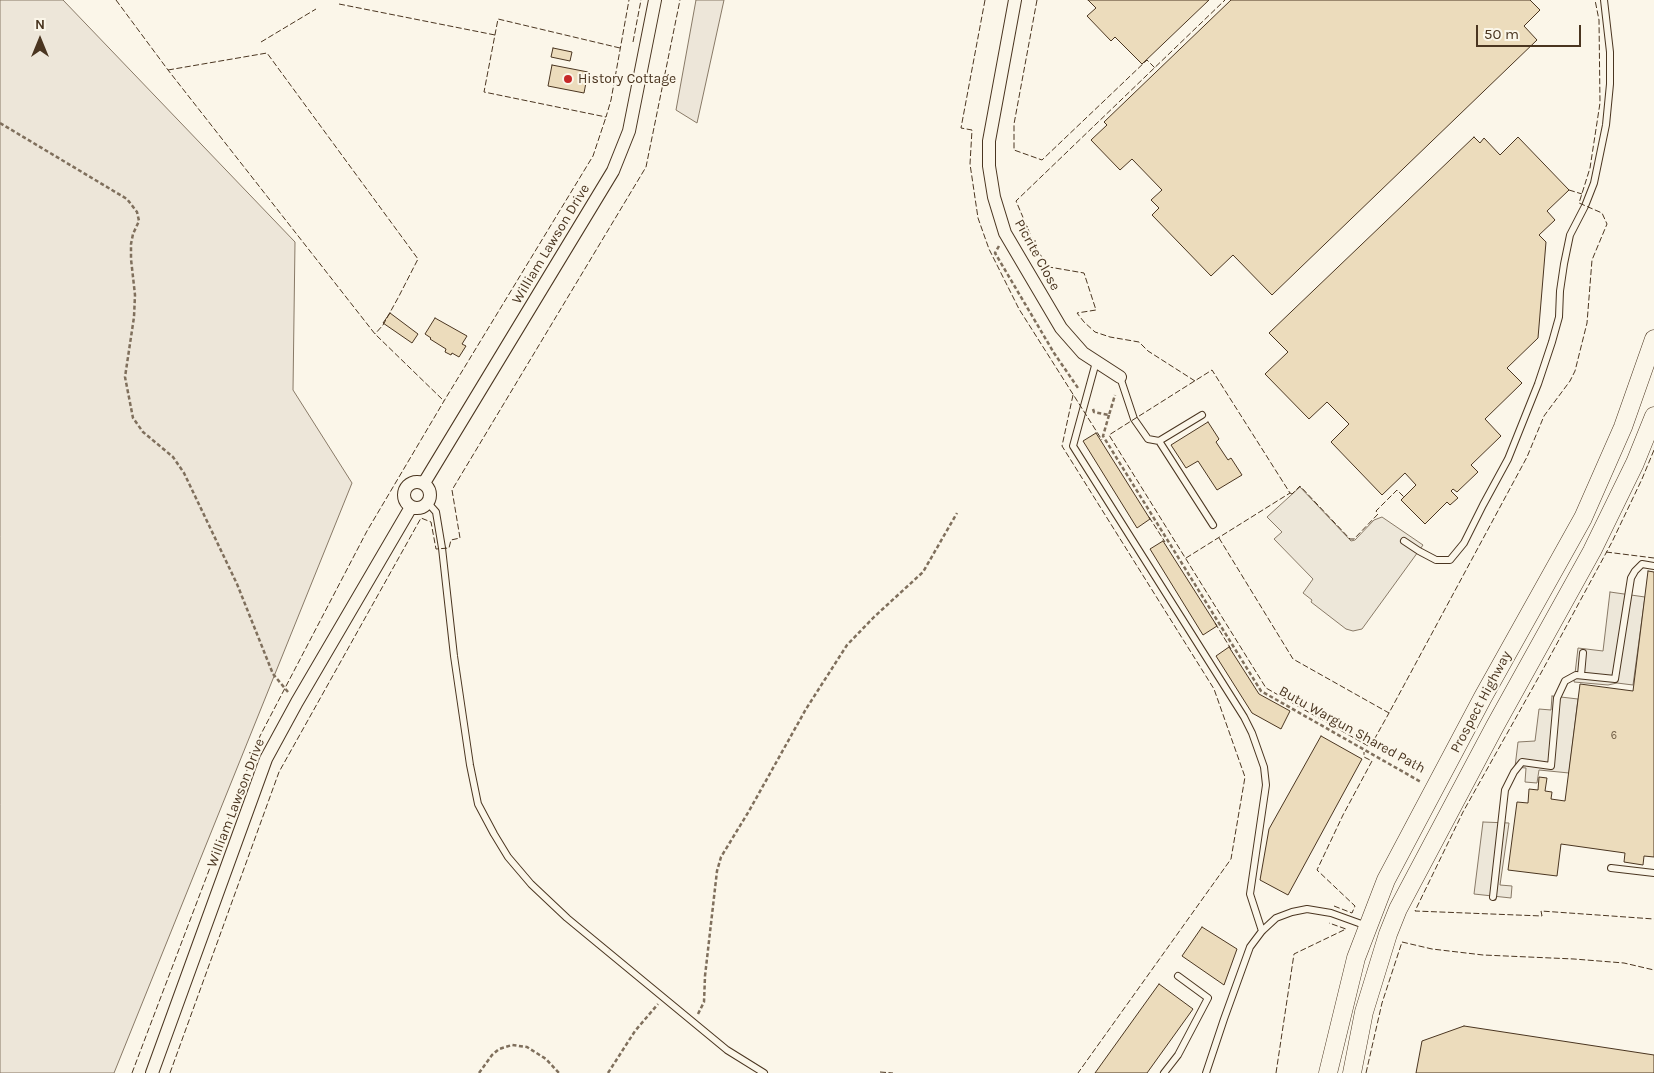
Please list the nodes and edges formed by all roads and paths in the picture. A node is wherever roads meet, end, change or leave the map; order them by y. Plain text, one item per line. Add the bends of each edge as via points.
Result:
1 (655, 0) edge
2 (1015, 0) edge
3 (1604, 0) edge
4 (0, 123) edge
5 (1654, 338) edge
6 (1096, 362) junction
7 (1120, 377) joint
8 (1109, 415) dead end
9 (1202, 415) dead end
10 (1654, 416) edge
11 (1159, 441) junction
12 (424, 483) junction
13 (428, 503) junction
14 (410, 507) junction
15 (957, 513) dead end
16 (1214, 525) dead end
17 (1404, 541) dead end
18 (1654, 566) edge
19 (1583, 653) dead end
20 (1581, 675) junction
21 (284, 688) dead end
22 (1423, 783) dead end
23 (1611, 868) dead end
24 (1654, 873) edge
25 (1493, 897) dead end
26 (1368, 927) junction
27 (1262, 931) junction
28 (1178, 976) dead end
29 (664, 998) junction
30 (692, 1021) junction
31 (152, 1073) edge
32 (479, 1073) edge
33 (559, 1073) edge
34 (608, 1073) edge
35 (764, 1073) edge
36 (1164, 1073) edge
37 (1206, 1073) edge
38 (1328, 1073) edge
39 (1352, 1073) edge

1 - 12 street, William Lawson Drive via 629,131 613,171
2 - 6 street, Picrite Close via 989,142 994,197 1005,233 1062,328 1083,353
3 - 17 lane via 1610,52 1606,125 1594,183 1570,236 1559,317 1538,384 1508,459 1464,543 1450,560 1436,560
4 - 21 path via 127,199 137,212 139,220 131,244 134,317 125,377 132,418 143,432 173,457 184,473 237,584 273,674
5 - 26 main road, Prospect Highway via 1623,427 1582,518 1386,880
6 - 7 street, Picrite Close
6 - 27 lane via 1073,446 1244,717 1264,767 1266,785 1250,894
7 - 11 lane via 1134,419 1148,439
8 - 22 path, Butu Wargun Shared Path via 1103,436 1261,691
9 - 11 lane
10 - 39 main road, Prospect Highway via 1597,543 1398,910 1364,1012
11 - 16 lane
12 - 13 street via 431,494
12 - 14 street via 415,482 407,487 404,495
13 - 14 street via 418,508
13 - 29 lane via 436,512 442,548 454,656 478,804 508,857 531,884
14 - 31 street, William Lawson Drive via 266,759
15 - 30 path via 923,572 847,645 806,709 721,857 704,1002
18 - 20 lane via 1642,564 1631,578 1615,680
19 - 20 lane
20 - 25 lane via 1565,681 1558,698 1551,766 1522,762 1506,790
23 - 24 lane
26 - 27 lane via 1331,913 1307,910 1276,918
26 - 38 main road, Prospect Highway via 1356,958
27 - 37 lane via 1250,947
28 - 36 lane via 1208,998 1178,1055
29 - 30 lane
29 - 34 path via 635,1031
30 - 35 lane via 727,1050
32 - 33 path via 499,1049 512,1045 527,1047

